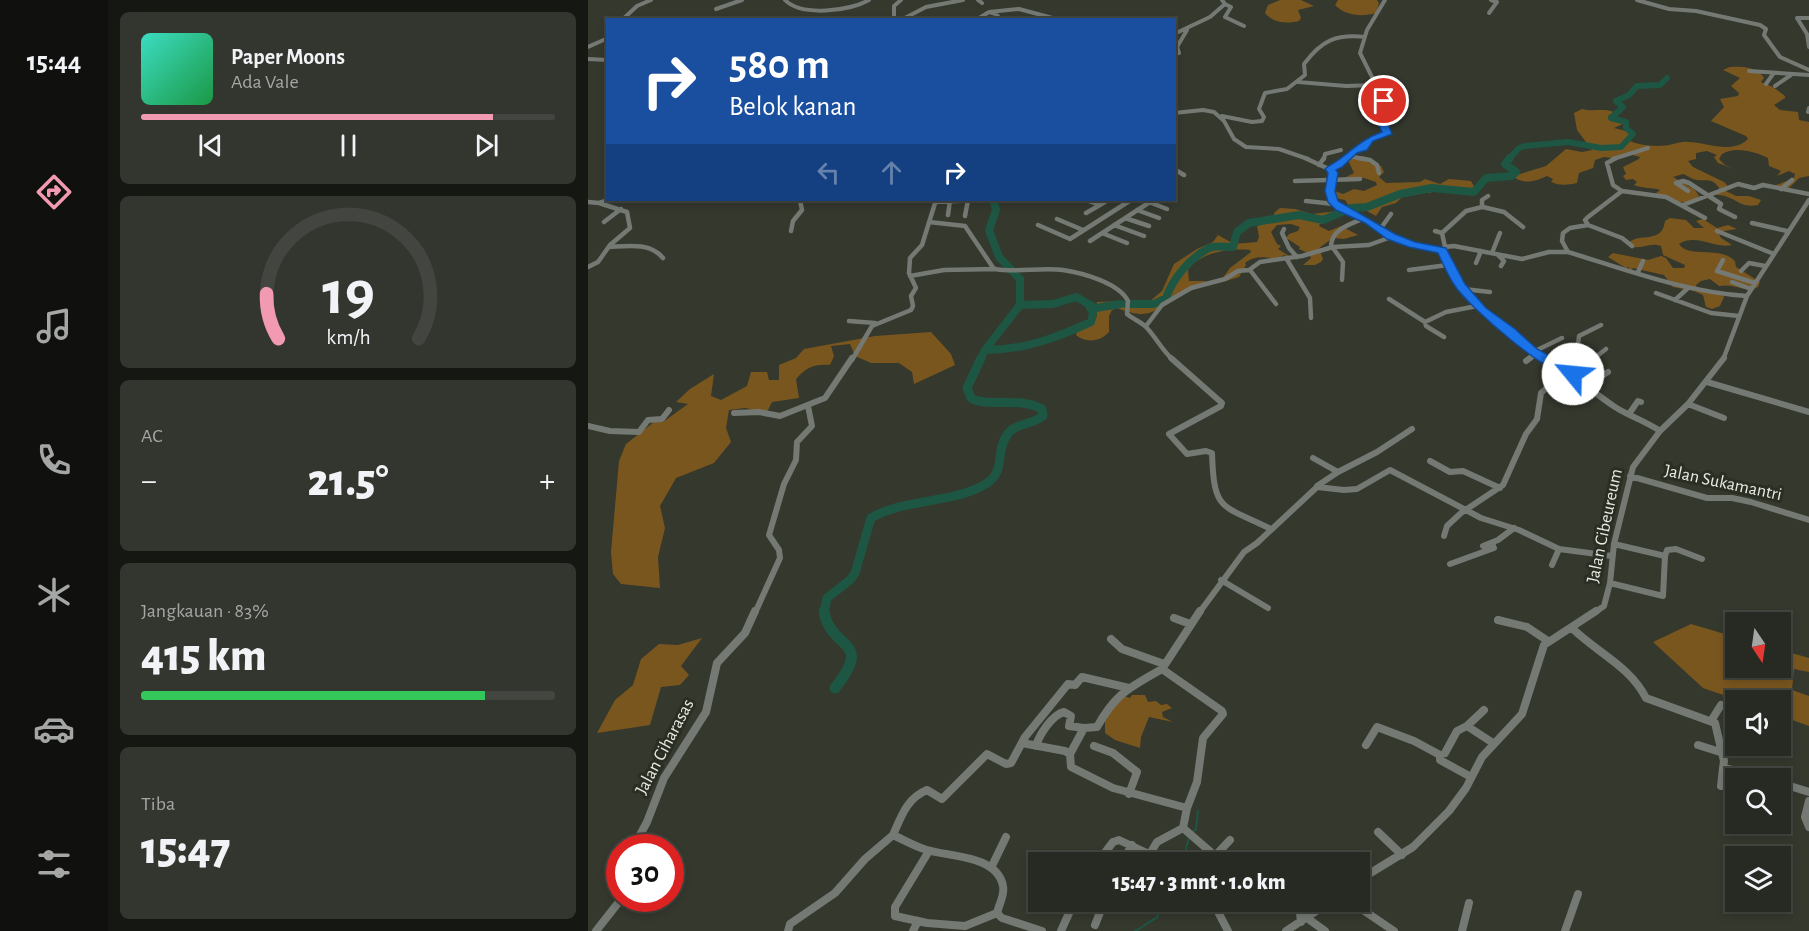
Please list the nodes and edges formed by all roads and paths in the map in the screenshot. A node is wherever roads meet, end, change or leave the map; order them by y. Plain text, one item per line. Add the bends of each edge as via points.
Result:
1 (651, 0) edge
2 (742, 0) edge
3 (785, 0) edge
4 (869, 0) edge
5 (901, 0) edge
6 (963, 0) edge
7 (978, 0) edge
8 (1222, 0) edge
9 (1386, 0) edge
10 (1491, 0) edge
11 (1637, 0) edge
12 (982, 3) dead end
13 (1225, 4) junction
14 (717, 9) dead end
15 (989, 12) junction
16 (1489, 13) dead end
17 (624, 18) edge
18 (894, 18) edge
19 (905, 18) edge
20 (979, 18) edge
21 (999, 18) edge
22 (1052, 18) edge
23 (1809, 18) edge
24 (1244, 26) dead end
25 (1187, 30) junction
26 (1176, 33) edge
27 (1365, 37) junction
28 (606, 39) edge
29 (588, 47) edge
30 (1176, 47) edge
31 (1809, 47) edge
32 (588, 59) edge
33 (606, 60) edge
34 (1809, 70) edge
35 (1749, 71) dead end
36 (1773, 74) junction
37 (1791, 75) junction
38 (1809, 75) edge
39 (1297, 82) junction
40 (1766, 84) dead end
41 (1375, 85) junction
42 (1775, 86) dead end
43 (1176, 113) edge
44 (1222, 116) junction
45 (1648, 148) dead end
46 (1341, 150) dead end
47 (1347, 156) junction
48 (1319, 165) junction
49 (1330, 169) junction
50 (1176, 170) edge
51 (1379, 173) dead end
52 (1184, 175) dead end
53 (1360, 179) dead end
54 (1792, 180) dead end
55 (1295, 181) dead end
56 (1333, 182) junction
57 (1781, 189) junction
58 (1688, 191) dead end
59 (1622, 192) junction
60 (1809, 194) edge
61 (1488, 196) dead end
62 (1708, 196) junction
63 (1809, 200) edge
64 (606, 201) edge
65 (801, 201) edge
66 (936, 201) edge
67 (950, 201) edge
68 (968, 201) edge
69 (1089, 201) edge
70 (1106, 201) edge
71 (1129, 201) edge
72 (1151, 201) edge
73 (1306, 201) dead end
74 (588, 202) edge
75 (599, 203) junction
76 (1334, 204) junction
77 (1100, 205) junction
78 (1683, 205) junction
79 (1483, 207) junction
80 (621, 209) junction
81 (1167, 209) dead end
82 (1137, 210) junction
83 (1086, 213) dead end
84 (1391, 214) dead end
85 (948, 215) dead end
86 (965, 216) dead end
87 (1735, 217) dead end
88 (1125, 218) junction
89 (1159, 218) dead end
90 (1705, 218) dead end
91 (1057, 219) dead end
92 (1362, 219) junction
93 (604, 222) dead end
94 (929, 222) junction
95 (1752, 223) dead end
96 (1038, 225) dead end
97 (1114, 225) junction
98 (1588, 225) junction
99 (1149, 226) dead end
100 (1523, 227) dead end
101 (1573, 227) junction
102 (1381, 228) junction
103 (1083, 230) junction
104 (1284, 230) dead end
105 (791, 231) dead end
106 (1435, 231) dead end
107 (1717, 231) dead end
108 (1787, 231) junction
109 (1102, 233) junction
110 (1442, 233) junction
111 (1500, 233) dead end
112 (1585, 233) dead end
113 (1144, 236) dead end
114 (1391, 237) junction
115 (1090, 241) dead end
116 (1127, 243) dead end
117 (1632, 246) dead end
118 (609, 247) junction
119 (1334, 247) junction
120 (1443, 249) junction
121 (1481, 251) junction
122 (1568, 252) junction
123 (1495, 254) junction
124 (1774, 254) junction
125 (1297, 257) junction
126 (663, 258) dead end
127 (1286, 258) junction
128 (1723, 260) dead end
129 (1643, 261) dead end
130 (1476, 263) dead end
131 (1448, 265) junction
132 (1501, 266) dead end
133 (588, 267) edge
134 (1765, 267) junction
135 (999, 270) junction
136 (1250, 270) junction
137 (1409, 270) dead end
138 (1638, 272) junction
139 (1741, 272) dead end
140 (910, 276) junction
141 (1342, 280) dead end
142 (1732, 282) dead end
143 (1753, 286) junction
144 (1688, 288) junction
145 (1463, 289) junction
146 (1490, 292) dead end
147 (1656, 293) dead end
148 (1747, 296) junction
149 (1389, 299) dead end
150 (1675, 300) junction
151 (1276, 304) dead end
152 (1478, 306) junction
153 (1739, 316) junction
154 (1311, 318) dead end
155 (849, 321) dead end
156 (871, 321) junction
157 (1425, 322) junction
158 (1601, 325) dead end
159 (1146, 326) junction
160 (1444, 337) dead end
161 (1563, 338) dead end
162 (1606, 349) dead end
163 (1535, 353) junction
164 (1526, 361) dead end
165 (1560, 366) junction
166 (1570, 372) junction
167 (1608, 372) dead end
168 (1707, 382) junction
169 (1587, 386) junction
170 (1641, 402) dead end
171 (1688, 404) junction
172 (808, 406) junction
173 (669, 410) dead end
174 (1809, 412) edge
175 (734, 413) dead end
176 (1629, 414) junction
177 (1724, 418) dead end
178 (588, 426) edge
179 (1412, 429) dead end
180 (1660, 432) junction
181 (1313, 458) dead end
182 (1430, 461) dead end
183 (1338, 472) junction
184 (1630, 476) junction
185 (1317, 487) junction
186 (1500, 488) junction
187 (1468, 510) junction
188 (1809, 520) edge
189 (1514, 528) junction
190 (1271, 529) junction
191 (1444, 536) dead end
192 (1492, 543) junction
193 (1614, 544) junction
194 (1483, 546) dead end
195 (1559, 549) junction
196 (1612, 556) junction
197 (1665, 556) junction
198 (1702, 559) dead end
199 (1450, 564) dead end
200 (1552, 565) dead end
201 (1221, 580) junction
202 (1610, 583) junction
203 (1268, 608) dead end
204 (1174, 618) dead end
205 (1498, 620) dead end
206 (1190, 624) junction
207 (1572, 628) junction
208 (1111, 639) dead end
209 (1548, 641) junction
210 (1163, 666) junction
211 (1130, 688) junction
212 (1721, 705) dead end
213 (1484, 710) dead end
214 (1711, 721) junction
215 (1467, 726) junction
216 (1084, 728) junction
217 (1022, 743) junction
218 (1493, 743) junction
219 (1366, 745) dead end
220 (1698, 745) dead end
221 (1036, 746) junction
222 (1094, 746) dead end
223 (1720, 752) junction
224 (1445, 753) dead end
225 (1070, 754) junction
226 (1723, 768) joint
227 (1471, 777) junction
228 (1721, 786) dead end
229 (1791, 786) edge
230 (1809, 792) edge
231 (1129, 794) junction
232 (1809, 801) edge
233 (1187, 808) junction
234 (1809, 827) edge
235 (1183, 828) junction
236 (1378, 832) dead end
237 (641, 834) edge
238 (893, 835) junction
239 (1006, 837) dead end
240 (1230, 840) dead end
241 (1132, 845) junction
242 (929, 851) junction
243 (1107, 852) edge
244 (1128, 852) edge
245 (1140, 852) edge
246 (1151, 852) edge
247 (1208, 852) edge
248 (1221, 852) edge
249 (1402, 855) junction
250 (991, 868) junction
251 (1370, 874) edge
252 (1578, 894) dead end
253 (1469, 903) dead end
254 (611, 912) edge
255 (1070, 912) edge
256 (1099, 912) edge
257 (1218, 912) edge
258 (1300, 912) edge
259 (1316, 912) edge
260 (1366, 912) edge
261 (997, 913) junction
262 (1304, 920) junction
263 (918, 921) junction
264 (1095, 925) dead end
265 (596, 931) edge
266 (788, 931) edge
267 (914, 931) edge
268 (1042, 931) edge
269 (1061, 931) edge
270 (1228, 931) edge
271 (1286, 931) edge
272 (1325, 931) edge
273 (1394, 931) edge
274 (1462, 931) edge
275 (1565, 931) edge

1 - 17 street
2 - 14 street
3 - 4 street via 801,10 861,5
5 - 18 street via 894,6
6 - 19 street via 926,7
7 - 12 street
8 - 13 street
9 - 27 street
10 - 16 street via 1497,2
11 - 34 street via 1760,25 1780,57
13 - 24 street via 1231,7 1225,17
13 - 25 street
15 - 20 street
15 - 21 street
15 - 22 street via 1019,9
23 - 31 street via 1797,18 1807,34
25 - 26 street
25 - 30 street
27 - 39 street via 1339,36 1317,49 1305,62 1305,75
27 - 41 street via 1360,56
28 - 29 street
32 - 33 street
35 - 36 street
36 - 37 street
36 - 40 street
37 - 38 street
37 - 42 street
39 - 41 street
39 - 44 street via 1286,90 1266,91 1259,109 1264,117 1261,122
41 - 47 street via 1385,103 1381,119 1388,132
43 - 44 street via 1207,110
44 - 48 street via 1233,138 1242,145 1283,150
45 - 59 street via 1606,164 1613,185
46 - 48 street via 1325,154
47 - 49 street
47 - 51 street via 1371,160
48 - 49 street
49 - 56 street
50 - 52 street
53 - 56 street
54 - 57 street
55 - 56 street
56 - 76 street via 1330,194
57 - 60 street
57 - 62 street via 1738,184
58 - 62 street via 1676,183 1685,181
59 - 78 street via 1638,191
59 - 98 street via 1588,217
61 - 79 street via 1482,200
62 - 78 street
62 - 87 street via 1721,204 1719,210
63 - 108 street, Jalan Cibeureum
64 - 75 street
65 - 105 street via 802,210
66 - 94 street
67 - 85 street
68 - 86 street
69 - 77 street
70 - 77 street
71 - 103 street
72 - 81 street
72 - 82 street
73 - 76 street
74 - 75 street
75 - 80 street
76 - 92 street
77 - 83 street
78 - 90 street
79 - 100 street via 1504,212
79 - 110 street via 1466,211
80 - 93 street
80 - 118 street via 628,213 629,230
82 - 88 street
82 - 89 street
84 - 102 street
88 - 97 street
88 - 99 street
91 - 103 street
92 - 102 street
92 - 119 street via 1336,231 1331,240
94 - 135 street via 964,226 989,263
94 - 140 street via 922,245 911,255
95 - 108 street
96 - 103 street via 1070,238
97 - 109 street
97 - 113 street
98 - 101 street
98 - 117 street via 1614,234
101 - 112 street
101 - 122 street via 1562,236
102 - 114 street
104 - 125 street via 1286,243
106 - 110 street
107 - 124 street
108 - 124 street, Jalan Cibeureum
109 - 115 street
109 - 116 street
110 - 120 street
111 - 123 street
114 - 119 street via 1371,244
114 - 120 street
118 - 126 street via 651,248
118 - 133 street via 598,262
119 - 125 street
119 - 141 street via 1343,262
120 - 121 street via 1454,246
120 - 131 street
121 - 123 street
121 - 130 street
122 - 123 street via 1524,259
122 - 138 street
123 - 132 street via 1504,261
124 - 134 street, Jalan Cibeureum
125 - 127 street
127 - 136 street via 1262,261
127 - 154 street via 1310,298
128 - 143 street via 1715,270
129 - 138 street
131 - 137 street
131 - 145 street
134 - 139 street via 1748,263
134 - 143 street, Jalan Cibeureum
135 - 140 street via 944,270
135 - 159 street via 1071,272 1117,287 1128,303 1127,314
136 - 151 street
136 - 159 street via 1188,289 1162,305
138 - 144 street
140 - 156 street via 916,288 911,296 913,308
142 - 143 street
143 - 148 street, Jalan Cibeureum
144 - 148 street
144 - 150 street
145 - 146 street
145 - 152 street
147 - 150 street
148 - 153 street, Jalan Cibeureum
149 - 157 street
150 - 153 street via 1711,313
152 - 157 street via 1446,312
152 - 163 street
153 - 168 street, Jalan Cibeureum via 1725,356
155 - 156 street
156 - 172 street via 830,394
157 - 160 street
158 - 165 street via 1579,336 1577,353
159 - 190 street via 1160,348 1222,403 1169,434 1187,454 1212,453 1214,493 1221,504
161 - 163 street
162 - 166 street
163 - 164 street
163 - 165 street
165 - 166 street
166 - 169 street
166 - 186 street via 1541,393 1537,418
167 - 169 street
168 - 171 street, Jalan Cibeureum
168 - 174 street
169 - 176 street
170 - 176 street
171 - 177 street
171 - 180 street, Jalan Cibeureum
172 - 175 street via 774,416
172 - 237 street, Jalan Ciharasas via 812,426 797,442 796,459 769,535 780,558 745,633 717,663 706,712 664,778
173 - 178 street via 662,419 648,420 639,432
176 - 180 street
179 - 183 street
180 - 184 street, Jalan Cibeureum
181 - 183 street
182 - 186 street
183 - 185 street
184 - 188 street, Jalan Sukamantri via 1707,498 1752,502
184 - 193 street, Jalan Cibeureum
185 - 187 street via 1355,489 1390,470
185 - 190 street
186 - 187 street
187 - 189 street via 1489,522
187 - 191 street via 1447,526
189 - 192 street
189 - 195 street
190 - 201 street via 1244,552
192 - 194 street
192 - 199 street via 1494,548
193 - 196 street, Jalan Cibeureum
193 - 197 street
195 - 196 street
195 - 200 street
196 - 202 street, Jalan Cibeureum
197 - 198 street via 1666,550 1673,548
197 - 202 street via 1662,597
201 - 203 street
201 - 206 street
202 - 207 street, Jalan Cibeureum via 1603,608
204 - 206 street
205 - 209 street via 1527,627
206 - 210 street
207 - 209 street, Jalan Cibeureum
207 - 214 street via 1619,664 1646,698
208 - 210 street via 1122,649
209 - 218 street via 1522,714
210 - 211 street
210 - 233 street via 1223,714 1203,738 1197,782
211 - 216 street via 1107,708 1097,727
211 - 217 street via 1080,677 1075,686 1068,684 1054,699 1057,700 1050,711
212 - 214 street
213 - 215 street
214 - 223 street via 1716,724
215 - 218 street
215 - 224 street via 1457,731
216 - 221 street via 1069,726 1071,716 1062,712
216 - 225 street
217 - 221 street
217 - 238 street via 1011,764 984,755 942,799 927,790 917,793
218 - 227 street
219 - 227 street via 1377,727 1414,741
220 - 223 street
221 - 225 street
222 - 231 street via 1113,753 1137,772
223 - 226 street
225 - 231 street via 1071,767 1098,784
226 - 228 street
227 - 249 street via 1449,811 1426,837
229 - 230 street
231 - 233 street
232 - 234 street via 1805,819
233 - 235 street
235 - 246 street via 1157,842
235 - 247 street
236 - 249 street
238 - 242 street
238 - 266 street via 834,893 790,924
239 - 250 street
240 - 248 street
241 - 243 street via 1117,840
241 - 244 street
241 - 245 street
242 - 250 street
242 - 263 street via 893,912 895,916
249 - 251 street
250 - 261 street via 1005,892
252 - 275 street
253 - 274 street
254 - 265 street
255 - 269 street
256 - 264 street
257 - 270 street
258 - 262 street
259 - 262 street
260 - 273 street
261 - 263 street via 985,915 970,925
261 - 268 street
262 - 271 street
262 - 272 street
263 - 267 street

